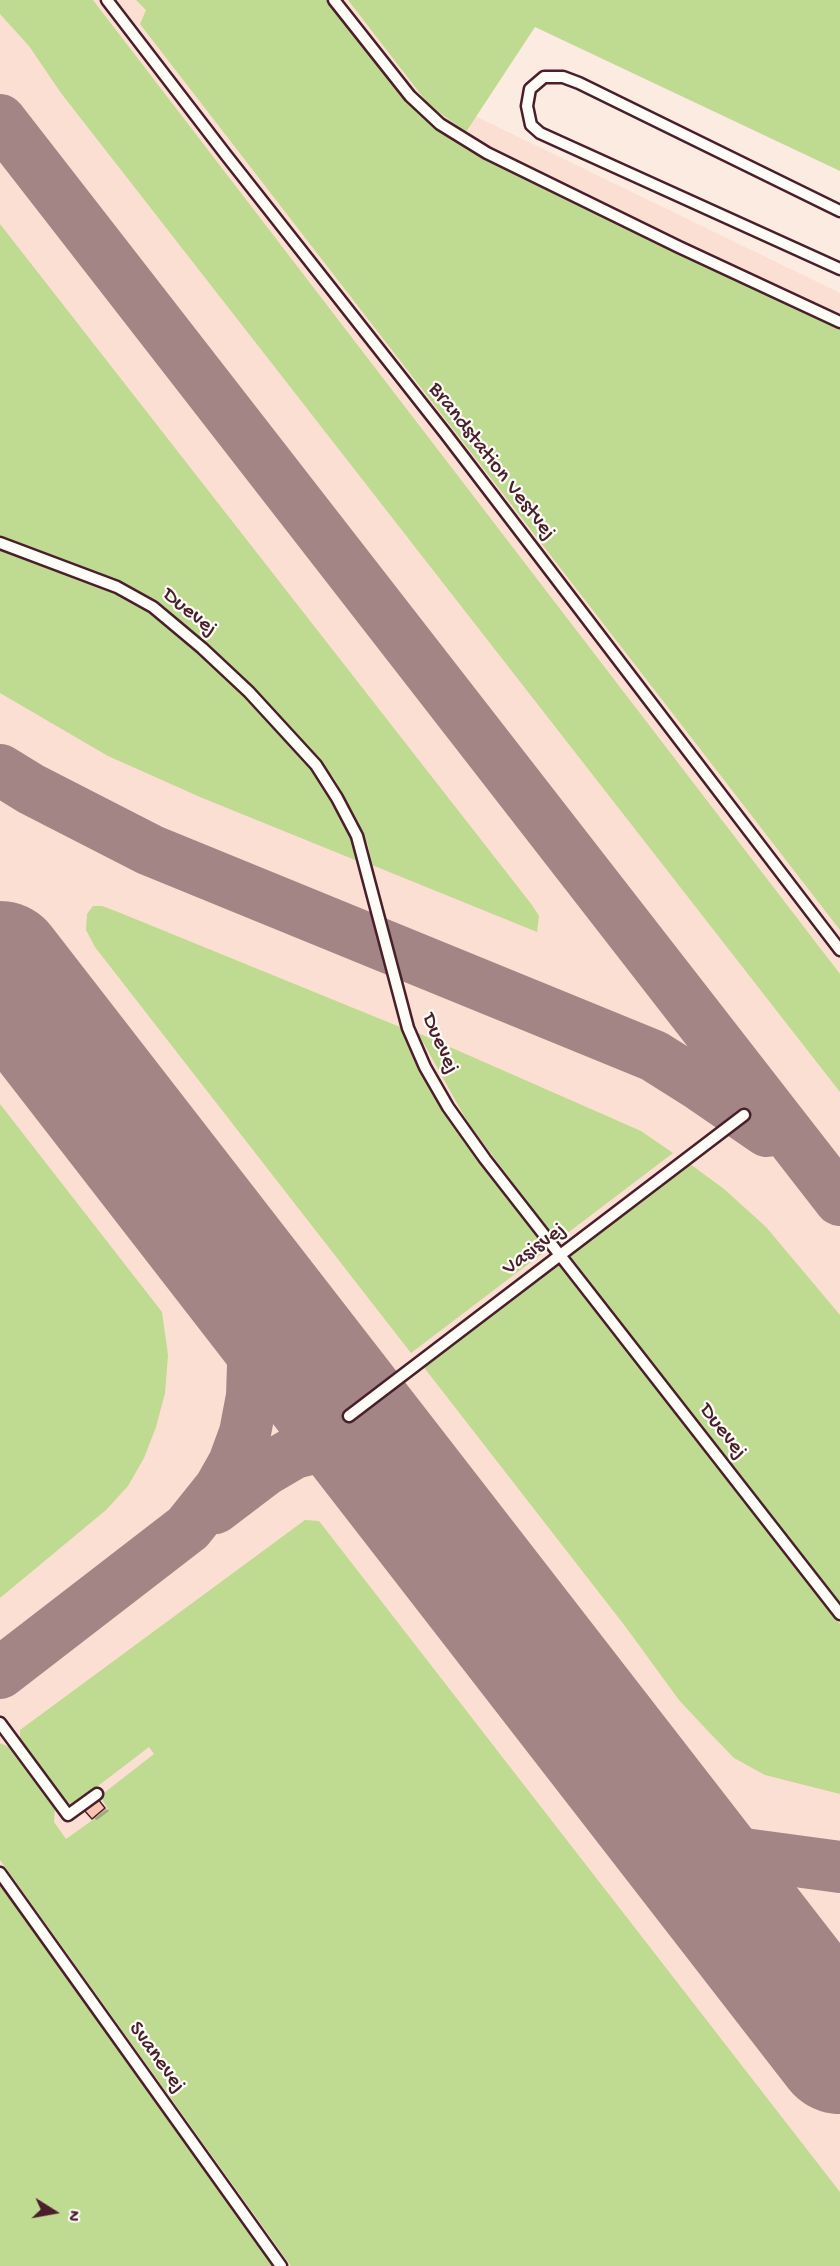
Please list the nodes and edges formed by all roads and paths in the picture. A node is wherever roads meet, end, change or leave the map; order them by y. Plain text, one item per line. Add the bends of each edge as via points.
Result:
1 (107, 0) edge
2 (334, 0) edge
3 (840, 211) edge
4 (840, 269) edge
5 (840, 322) edge
6 (0, 543) edge
7 (840, 950) edge
8 (744, 1115) dead end
9 (560, 1255) junction
10 (349, 1416) dead end
11 (840, 1614) edge
12 (0, 1723) edge
13 (96, 1794) dead end
14 (0, 1873) edge
15 (281, 2266) edge

1 - 7 lane, Brandstation Vestvej via 452,442
2 - 5 lane via 398,82 440,124 487,153
3 - 4 lane via 579,83 544,76 531,89 527,106 531,125 540,133
6 - 9 lane, Duevej via 117,587 153,607 249,692 316,765 357,836 408,1028 425,1066 448,1107
8 - 9 lane, Vasisvej
9 - 10 lane, Vasisvej
9 - 11 lane, Duevej
12 - 13 lane via 68,1815
14 - 15 lane, Svanevej

